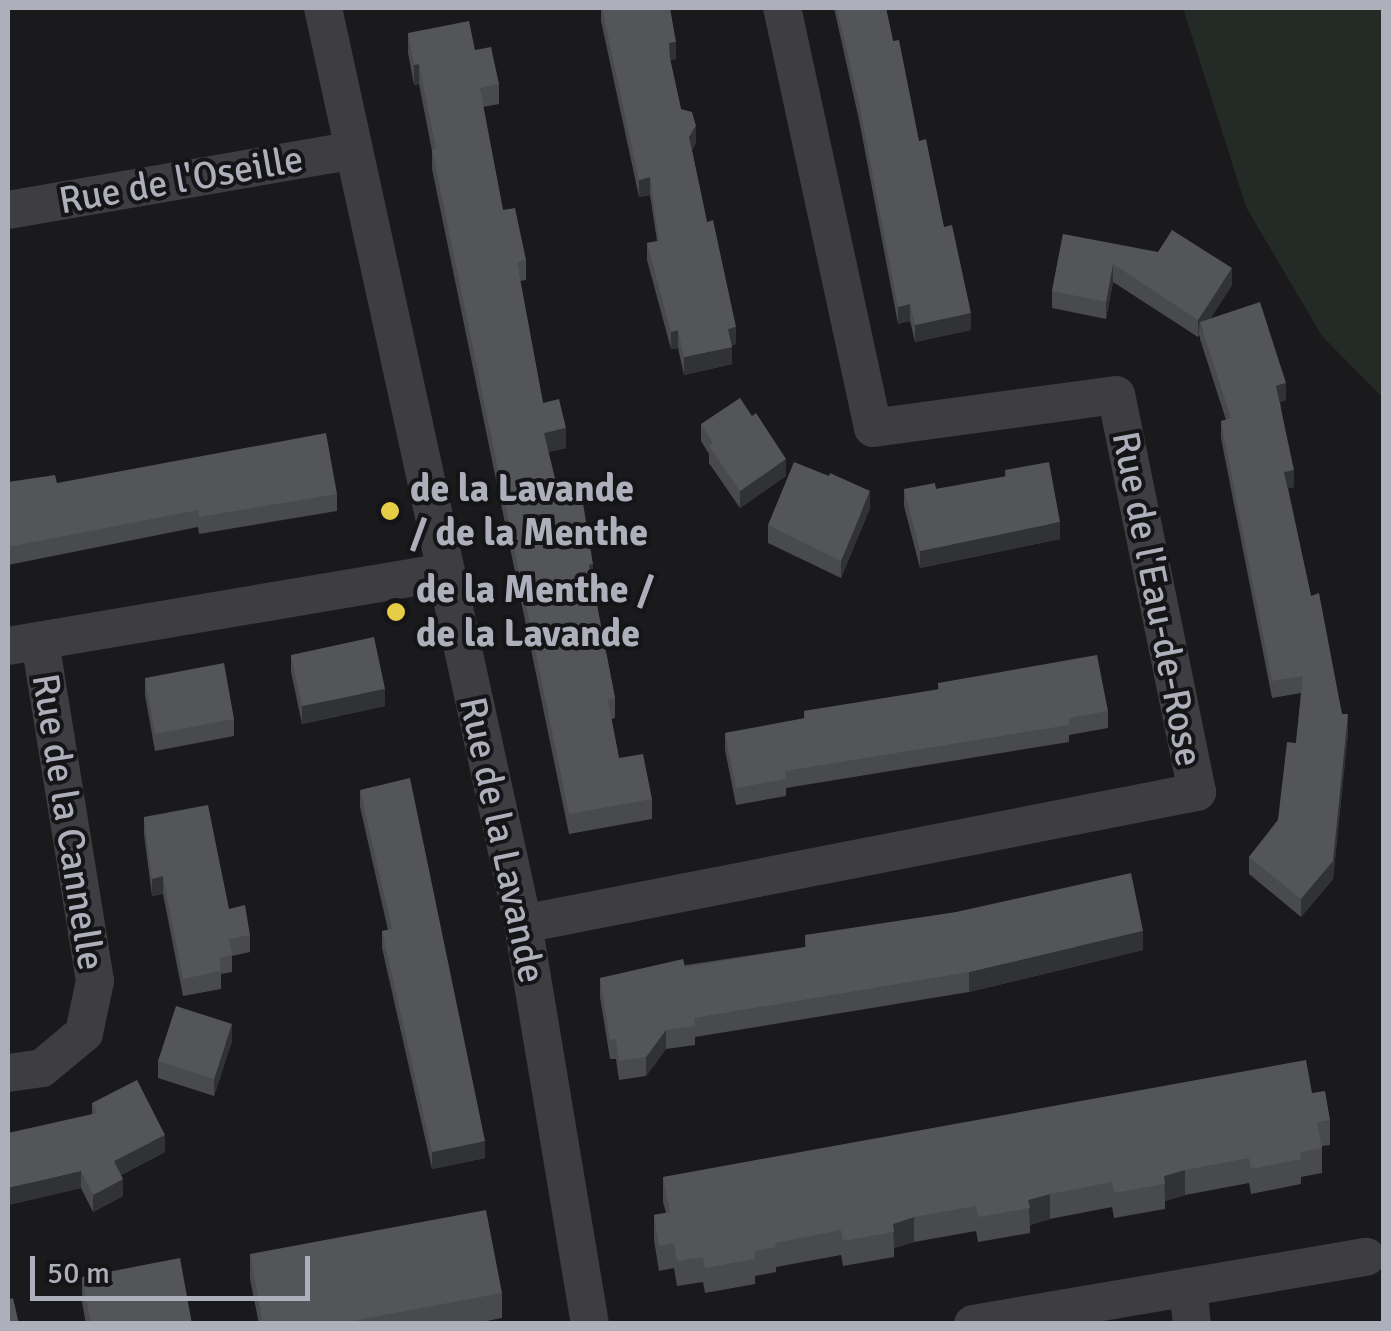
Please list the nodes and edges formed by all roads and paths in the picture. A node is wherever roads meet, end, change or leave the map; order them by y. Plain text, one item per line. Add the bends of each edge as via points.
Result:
1 (323, 8) edge
2 (782, 8) edge
3 (354, 150) junction
4 (8, 210) edge
5 (444, 572) junction
6 (24, 644) edge
7 (524, 924) junction
8 (8, 1073) edge
9 (1366, 1257) dead end
10 (1190, 1305) edge
11 (590, 1324) edge
12 (973, 1324) edge

1 - 3 street, Rue de la Lavande
2 - 7 street, Rue de l'Eau-de-Rose via 873,428 1116,394 1196,792
3 - 4 street, Rue de l'Oseille
3 - 5 street, Rue de la Lavande
5 - 6 street
5 - 7 street, Rue de la Lavande
6 - 8 street, Rue de la Cannelle via 95,981 84,1034 42,1068
7 - 11 street, Rue de la Lavande
9 - 10 street
10 - 12 street

